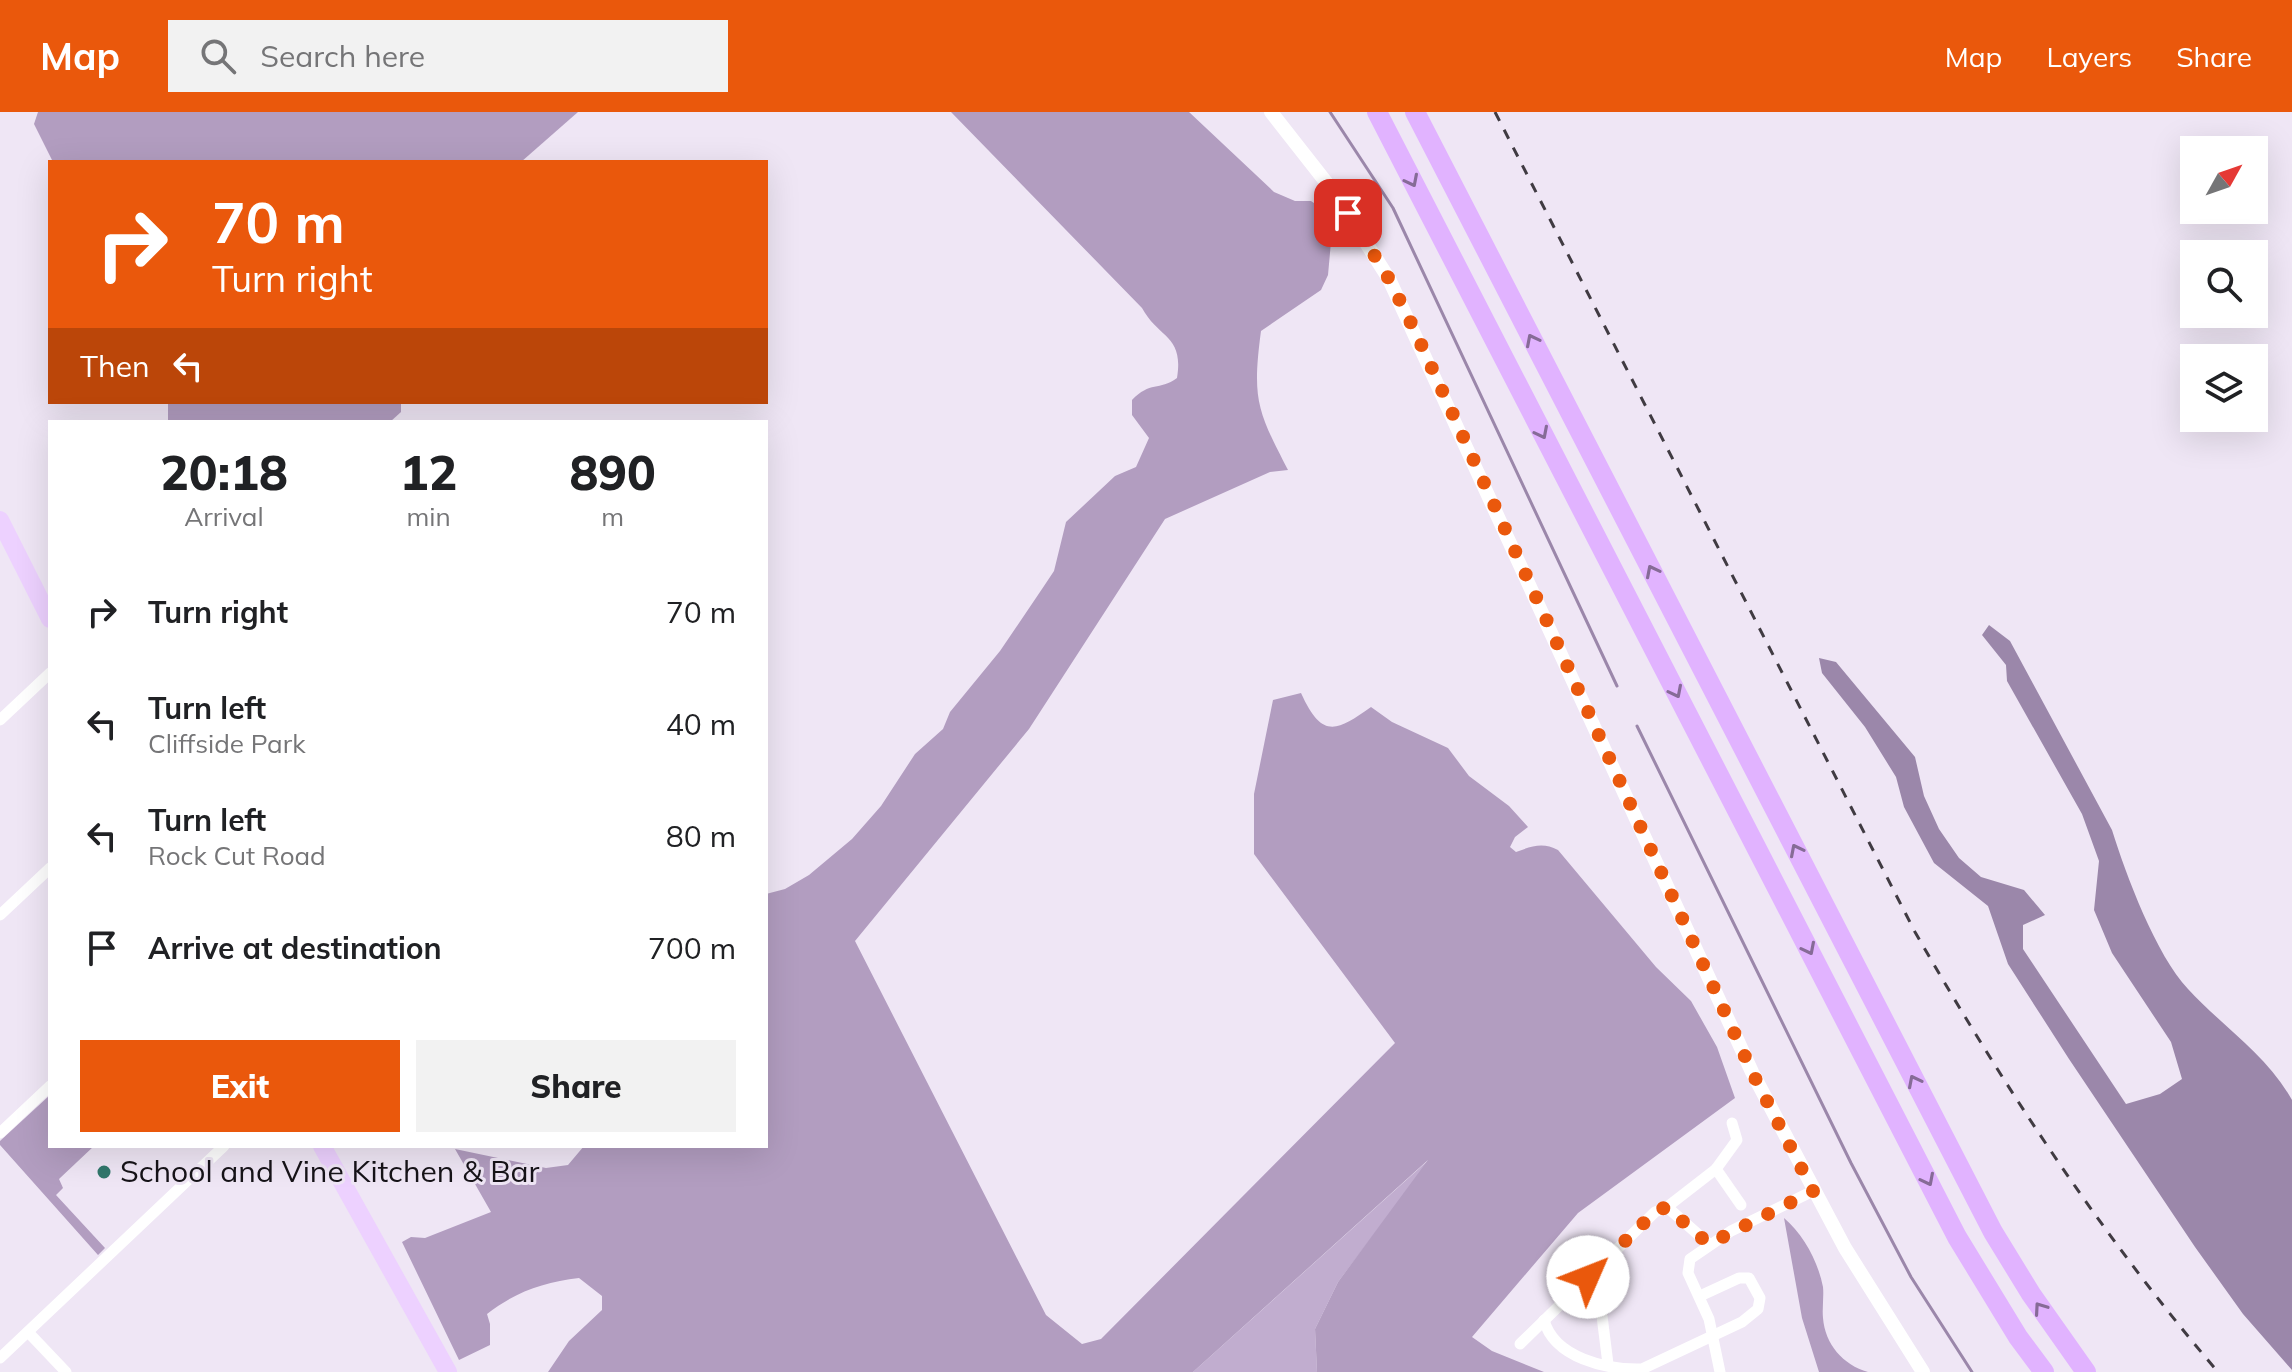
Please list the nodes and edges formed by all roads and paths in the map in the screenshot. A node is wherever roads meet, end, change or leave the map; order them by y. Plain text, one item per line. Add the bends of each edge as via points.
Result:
1 (1271, 112) edge
2 (1377, 112) edge
3 (1415, 112) edge
4 (0, 520) edge
5 (48, 615) edge
6 (48, 675) edge
7 (0, 720) edge
8 (48, 870) edge
9 (0, 915) edge
10 (48, 1088) edge
11 (1732, 1123) dead end
12 (0, 1133) edge
13 (222, 1148) edge
14 (323, 1148) edge
15 (1716, 1169) junction
16 (1813, 1191) junction
17 (1741, 1205) dead end
18 (1667, 1207) junction
19 (1709, 1244) junction
20 (1588, 1277) junction
21 (1700, 1296) junction
22 (1544, 1320) junction
23 (28, 1332) junction
24 (1713, 1335) junction
25 (1520, 1344) dead end
26 (0, 1358) edge
27 (1608, 1364) junction
28 (66, 1372) edge
29 (448, 1372) edge
30 (1720, 1372) edge
31 (1923, 1372) edge
32 (2044, 1372) edge
33 (2086, 1372) edge

1 - 16 street via 1333,191 1389,279 1752,1072
2 -> 32 highway via 1957,1237
33 -> 3 highway via 1993,1232
4 - 5 main road
6 - 7 street
8 - 9 street
10 - 12 street
11 - 15 street via 1737,1140
13 - 23 street
14 - 29 main road
15 - 17 street
15 - 18 street
16 - 19 street
16 - 31 street
18 - 19 street
18 - 20 street via 1655,1212
19 - 21 street via 1687,1265
20 - 22 street
20 - 27 street via 1602,1316
21 - 24 street
21 - 24 street via 1739,1278 1749,1278 1759,1292 1753,1314
22 - 25 street
22 - 27 street via 1573,1357
23 - 26 street
23 - 28 street
24 - 27 street via 1642,1369
24 - 30 street

